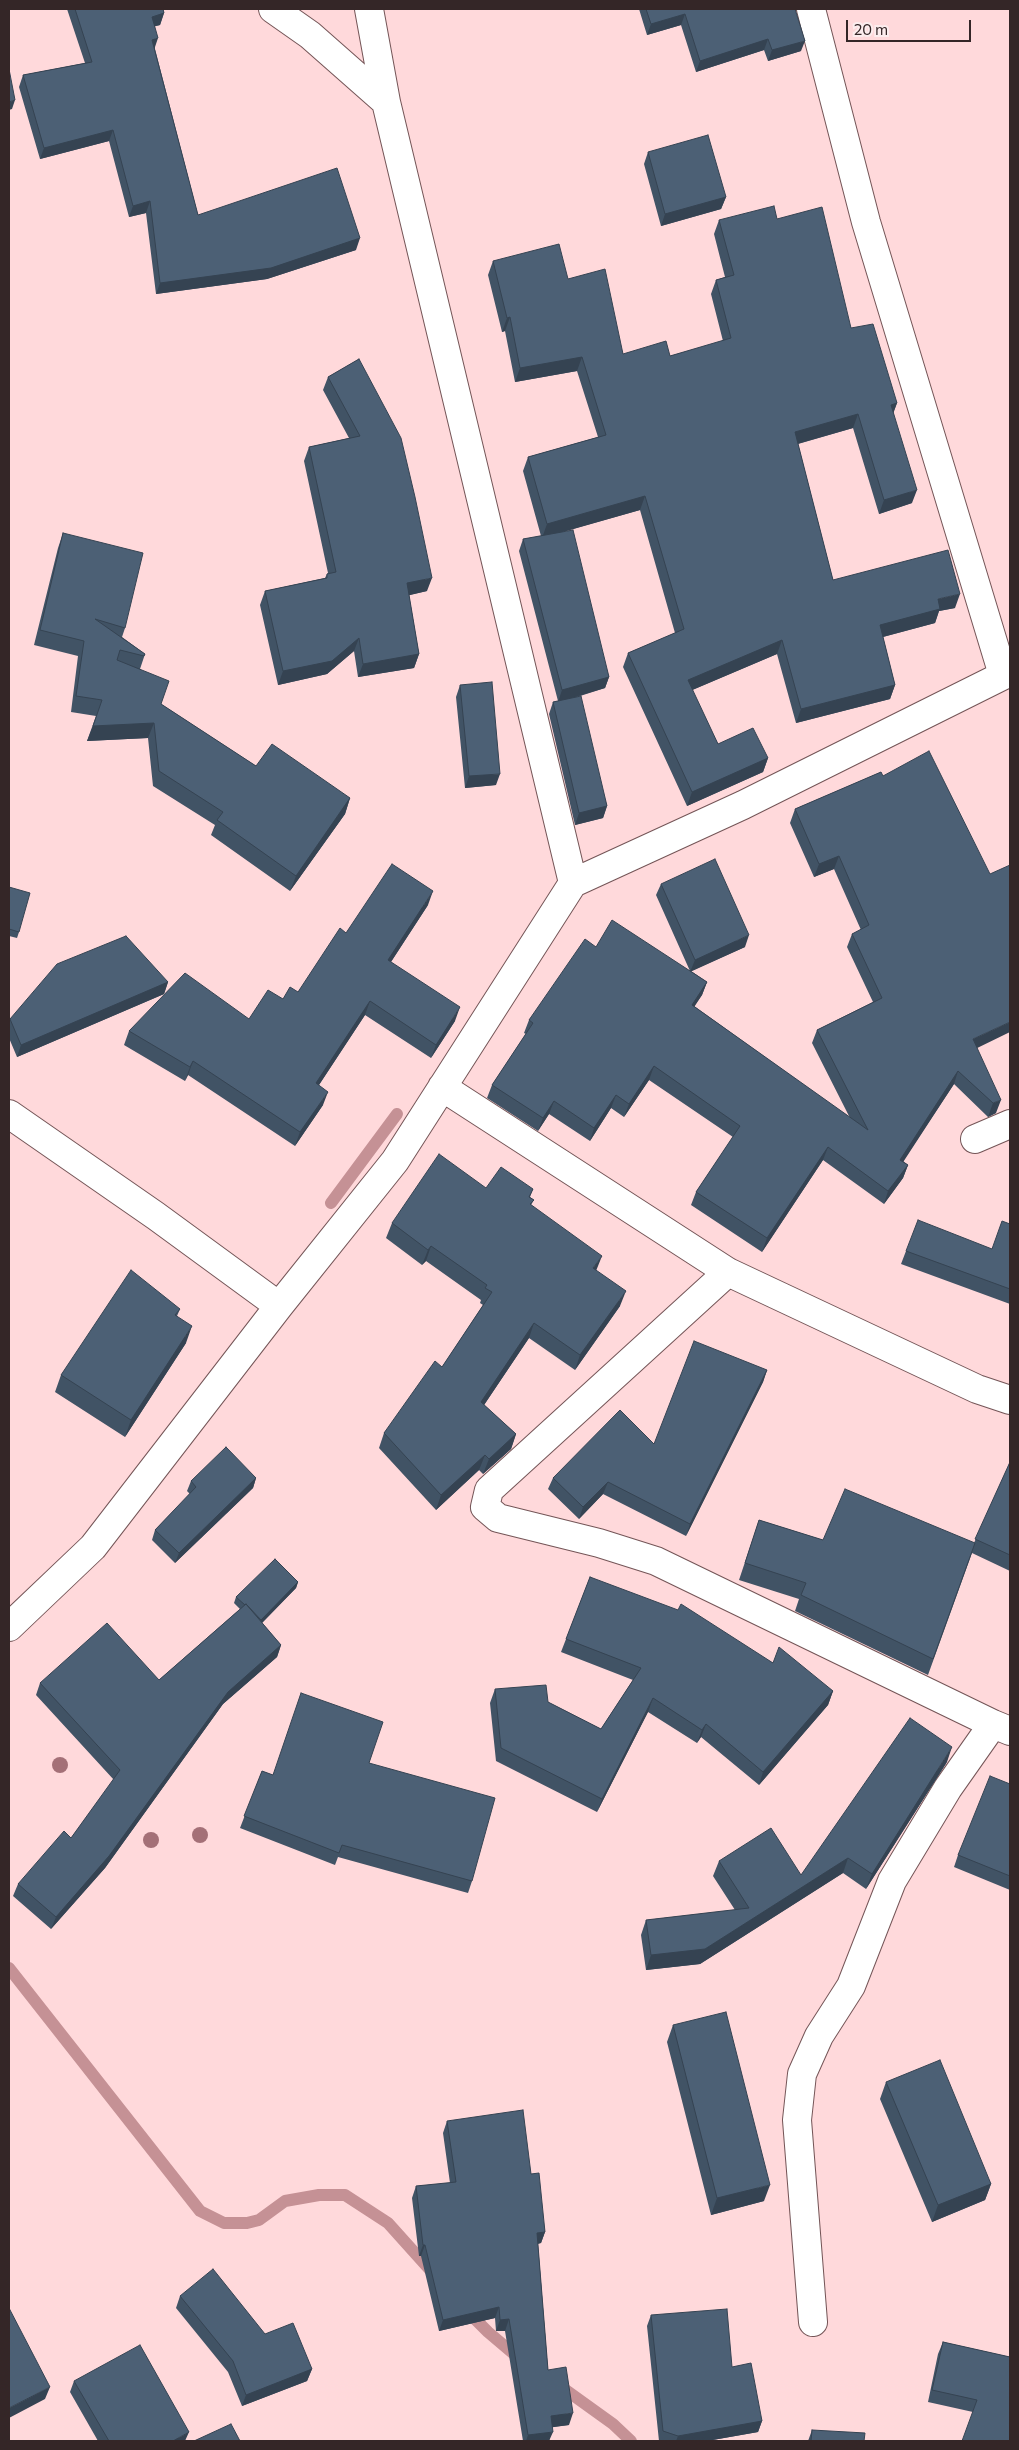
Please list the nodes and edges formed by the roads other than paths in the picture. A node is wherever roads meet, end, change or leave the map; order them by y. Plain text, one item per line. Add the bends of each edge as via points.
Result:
1 (273, 9) edge
2 (369, 9) edge
3 (811, 9) edge
4 (386, 102) junction
5 (1007, 673) edge
6 (573, 883) junction
7 (442, 1087) junction
8 (9, 1114) edge
9 (1010, 1124) edge
10 (975, 1139) dead end
11 (728, 1272) junction
12 (279, 1306) junction
13 (1010, 1400) edge
14 (9, 1627) edge
15 (1002, 1727) edge
16 (813, 2322) dead end

1 - 4 street via 310,34
2 - 4 street
3 - 5 street via 866,222
4 - 6 street
5 - 6 street via 742,805
6 - 7 street
7 - 11 street
7 - 12 street via 395,1161
8 - 12 street
9 - 10 street
11 - 13 street via 977,1388
11 - 15 street via 489,1490 486,1506 498,1518 656,1561
12 - 14 street via 93,1547
15 - 16 street via 948,1788 892,1881 851,1986 819,2036 802,2074 797,2120

